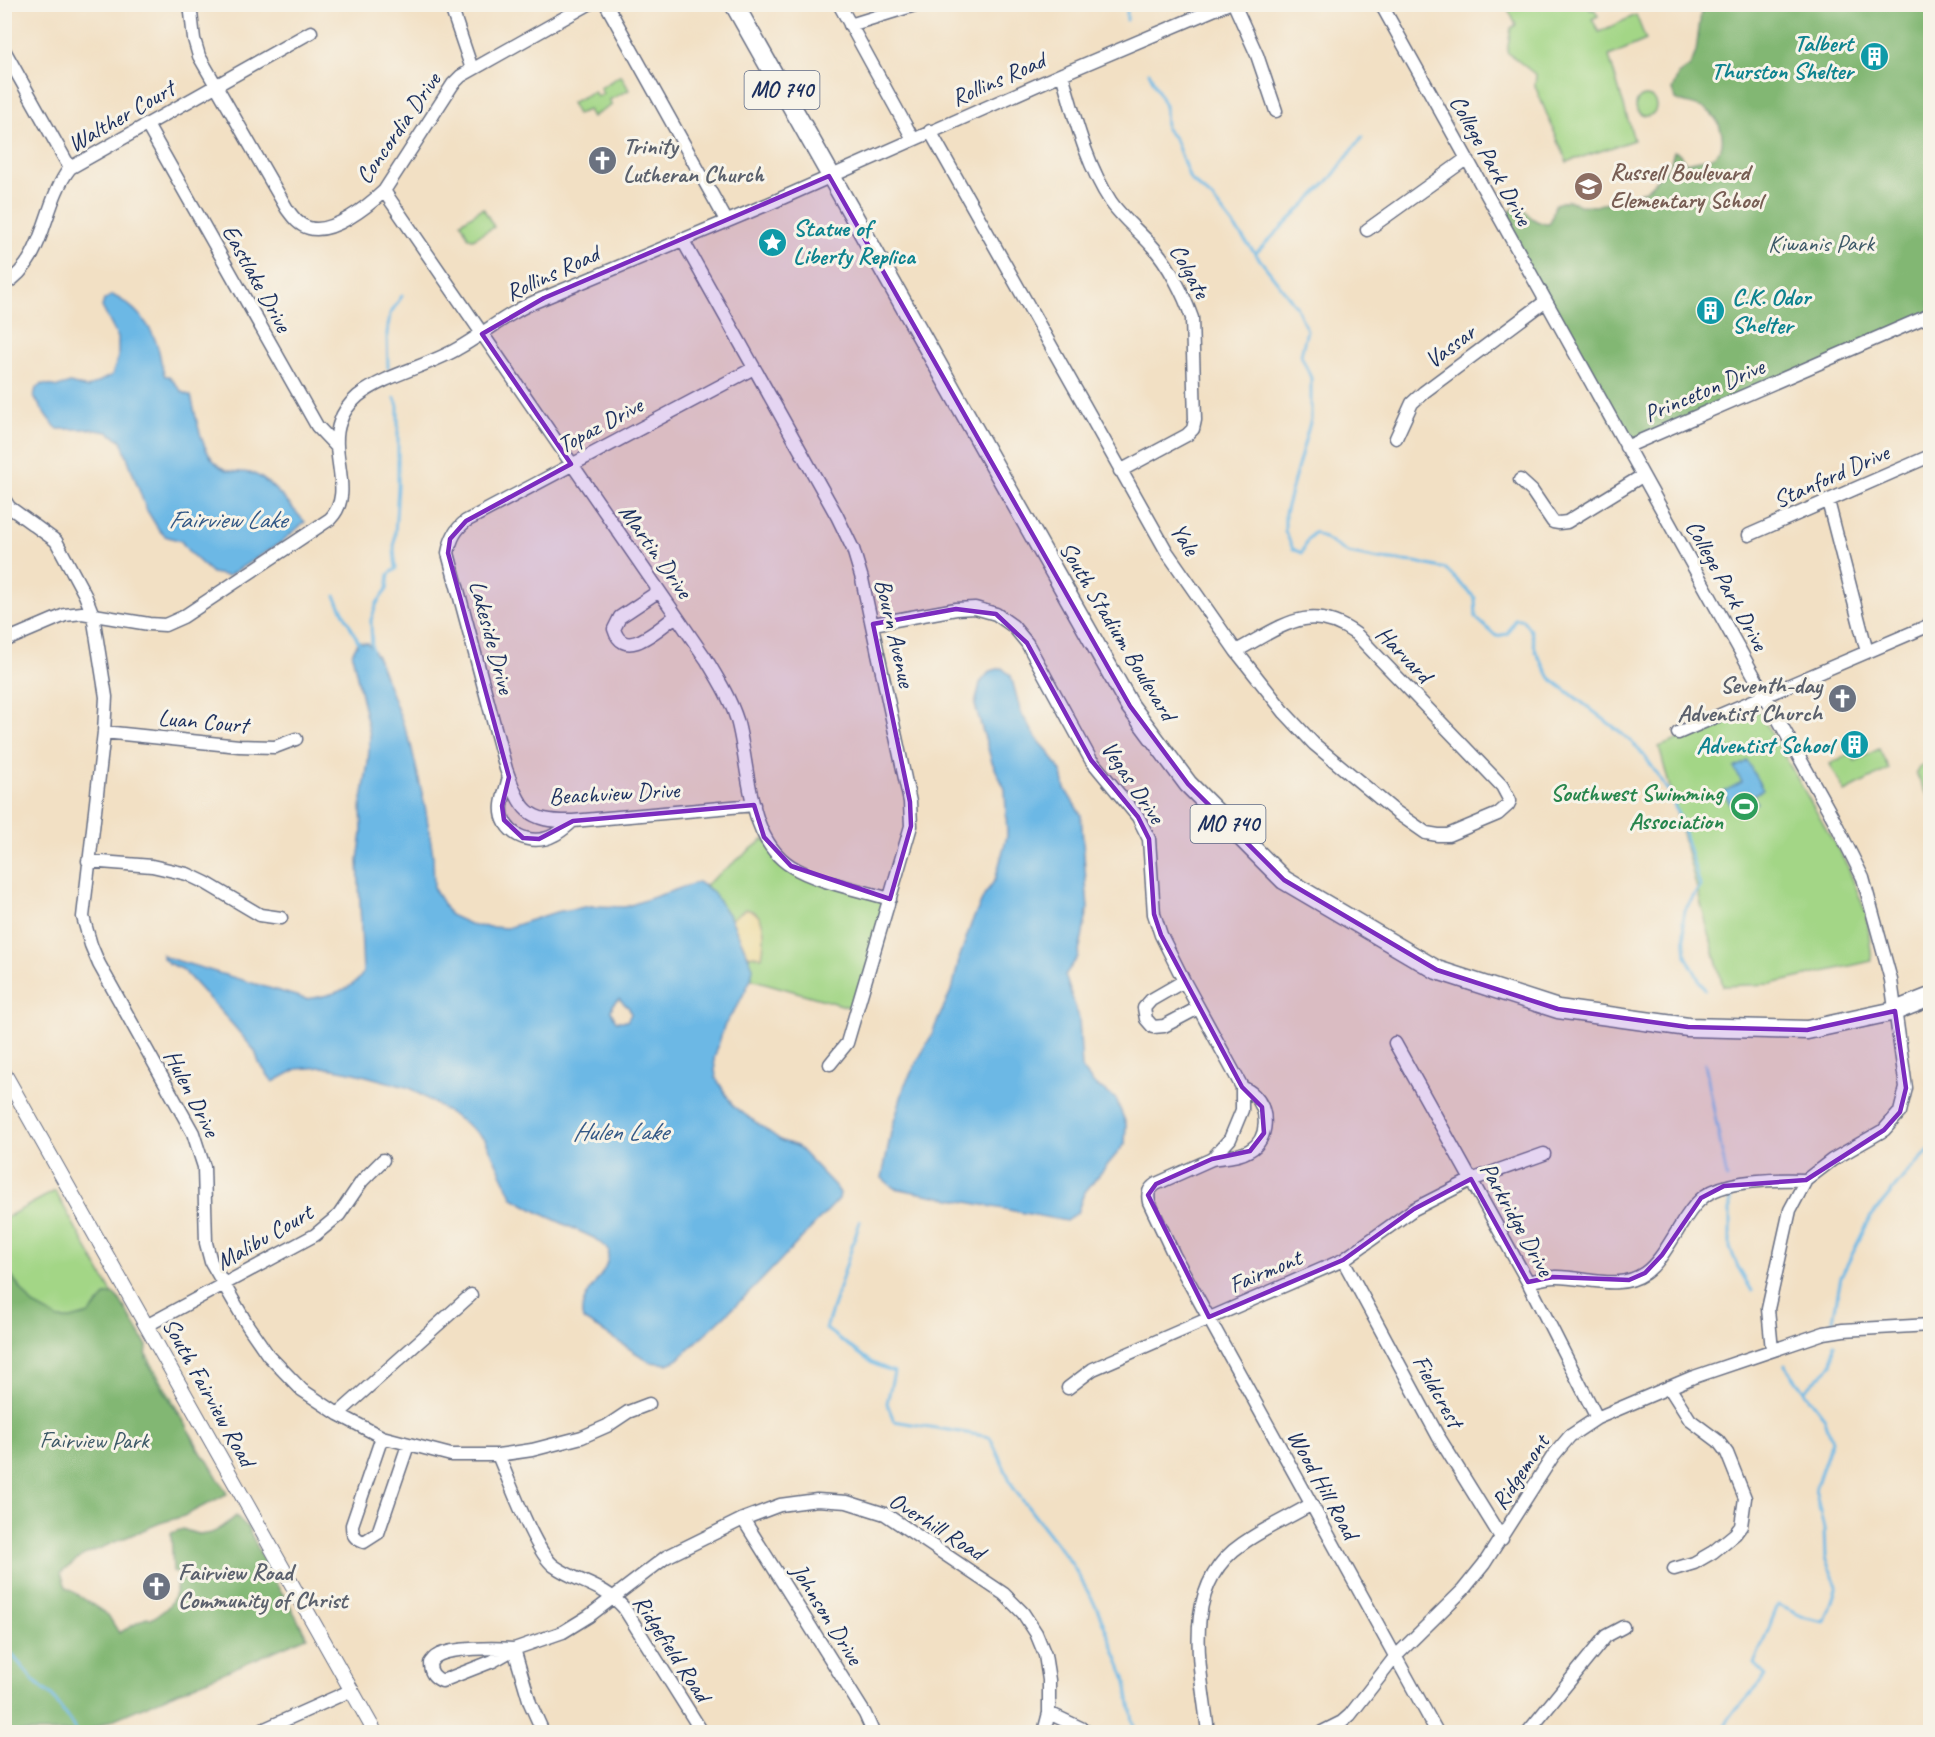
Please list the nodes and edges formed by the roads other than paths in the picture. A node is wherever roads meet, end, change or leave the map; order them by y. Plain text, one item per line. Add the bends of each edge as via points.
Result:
1 (190, 4) edge
2 (450, 4) edge
3 (590, 4) edge
4 (606, 4) edge
5 (734, 4) edge
6 (839, 4) edge
7 (918, 4) edge
8 (1227, 4) edge
9 (1234, 4) edge
10 (1381, 4) edge
11 (850, 25) junction
12 (311, 32) dead end
13 (4, 50) edge
14 (472, 69) junction
15 (1062, 74) junction
16 (215, 86) junction
17 (1275, 111) dead end
18 (147, 125) junction
19 (930, 131) junction
20 (913, 139) junction
21 (1466, 159) junction
22 (70, 168) junction
23 (830, 177) junction
24 (384, 191) junction
25 (726, 220) junction
26 (1367, 230) dead end
27 (682, 239) junction
28 (4, 285) edge
29 (1545, 301) junction
30 (1930, 315) edge
31 (482, 334) junction
32 (754, 368) junction
33 (1396, 438) dead end
34 (337, 447) junction
35 (1626, 447) junction
36 (1930, 456) edge
37 (571, 464) junction
38 (1120, 471) junction
39 (1642, 476) junction
40 (1520, 480) dead end
41 (4, 499) edge
42 (1828, 501) junction
43 (466, 521) joint
44 (1749, 535) dead end
45 (658, 591) junction
46 (93, 615) junction
47 (676, 616) junction
48 (873, 624) junction
49 (1930, 625) edge
50 (4, 641) edge
51 (1236, 651) junction
52 (1867, 652) junction
53 (1765, 697) junction
54 (104, 732) junction
55 (1678, 734) dead end
56 (296, 739) dead end
57 (508, 773) junction
58 (1510, 801) joint
59 (754, 805) junction
60 (573, 821) junction
61 (88, 861) junction
62 (890, 899) junction
63 (281, 918) dead end
64 (1184, 981) junction
65 (1930, 997) edge
66 (1198, 1008) junction
67 (1895, 1011) junction
68 (1395, 1043) dead end
69 (830, 1064) dead end
70 (4, 1073) edge
71 (1242, 1087) junction
72 (1544, 1154) dead end
73 (1212, 1159) junction
74 (383, 1160) dead end
75 (1471, 1179) junction
76 (1806, 1180) junction
77 (1342, 1260) junction
78 (1528, 1282) junction
79 (224, 1285) junction
80 (471, 1295) dead end
81 (1209, 1317) junction
82 (1930, 1325) edge
83 (146, 1326) junction
84 (1772, 1350) junction
85 (1669, 1387) junction
86 (1068, 1388) dead end
87 (650, 1404) dead end
88 (338, 1414) junction
89 (1597, 1418) junction
90 (382, 1437) junction
91 (408, 1445) junction
92 (498, 1455) junction
93 (1310, 1505) junction
94 (742, 1519) junction
95 (1502, 1539) junction
96 (1674, 1569) dead end
97 (613, 1596) junction
98 (1623, 1627) dead end
99 (514, 1649) junction
100 (1395, 1657) junction
101 (352, 1690) junction
102 (1049, 1713) junction
103 (258, 1732) edge
104 (375, 1732) edge
105 (543, 1732) edge
106 (702, 1732) edge
107 (873, 1732) edge
108 (1044, 1732) edge
109 (1089, 1732) edge
110 (1208, 1732) edge
111 (1322, 1732) edge
112 (1437, 1732) edge
113 (1528, 1732) edge

1 - 16 street, Concordia Drive via 199,56
2 - 14 street
3 - 14 street, Concordia Drive
4 - 25 street
5 - 23 main road, South Stadium Boulevard / MO 740
6 - 11 street
7 - 11 street
8 - 15 street, Rollins Road
9 - 17 street via 1257,55
10 - 21 street, College Park Drive
11 - 20 street
12 - 16 street, Walther Court
13 - 22 street
14 - 24 street, Concordia Drive via 453,84
15 - 19 street, Rollins Road
15 - 38 street, Colgate via 1094,173 1122,217 1154,247 1192,318 1193,429
16 - 18 street, Walther Court
16 - 24 street, Concordia Drive via 298,223 310,229 326,229 371,204
18 - 22 street, Walther Court
18 - 34 street, Eastlake Drive via 317,426
19 - 20 street, Rollins Road
19 - 38 street, Yale
20 - 23 street, Rollins Road
21 - 26 street
21 - 29 street, College Park Drive
22 - 28 street, Walther Court via 60,183 36,251 20,274
23 - 25 street, Rollins Road
23 - 67 main road, South Stadium Boulevard / MO 740 via 1130,706 1188,784 1284,880 1437,970 1558,1009 1688,1027 1807,1030
24 - 31 street, Martin Drive
25 - 27 street, Rollins Road
27 - 31 street, Rollins Road via 514,312
27 - 32 street, Bourn Avenue
29 - 33 street, Vassar via 1412,403
29 - 35 street, College Park Drive
30 - 35 street, Princeton Drive
31 - 34 street, Rollins Road via 356,398 339,424
31 - 37 street, Martin Drive
32 - 37 street, Topaz Drive
32 - 48 street, Bourn Avenue via 853,549
34 - 46 street, Rollins Road via 342,493 341,503 330,519 165,625
35 - 39 street, College Park Drive
36 - 42 street, Stanford Drive
37 - 43 street, Topaz Drive
37 - 45 street, Martin Drive
38 - 51 street, Yale via 1167,552
39 - 40 street via 1567,522 1559,523 1553,522
39 - 53 street, College Park Drive
41 - 46 street, Hulen Drive via 9,507 56,541
42 - 44 street, Stanford Drive
42 - 52 street
43 - 57 street, Lakeside Drive via 450,539 448,553
45 - 47 street, Martin Drive
45 - 47 street via 620,617 614,629 616,638 630,645
46 - 50 street, Rollins Road via 65,615
46 - 54 street, Hulen Drive via 106,697
47 - 59 street, Martin Drive via 728,697 737,721
48 - 62 street, Bourn Avenue via 910,802 911,826
48 - 64 street, Vegas Drive via 975,608 996,614 1013,626 1027,643 1091,760 1138,817 1149,838 1154,914
49 - 52 street
51 - 58 street, Yale via 1314,744 1426,832 1448,835 1498,814
51 - 58 street, Harvard via 1302,619 1331,619 1343,625 1502,786
52 - 53 street
53 - 55 street
53 - 67 street, College Park Drive via 1863,878 1891,980
54 - 56 street, Luan Court via 239,746 275,747
54 - 61 street, Hulen Drive
57 - 60 street, Beachview Drive via 523,807 533,817
57 - 60 street via 502,806 511,832 539,839 553,836
59 - 60 street, Beachview Drive
59 - 62 street, Martin Drive via 764,837 790,866
61 - 63 street via 152,866 187,874 260,915
61 - 79 street, Hulen Drive via 83,917 91,945 193,1133 204,1167 206,1243
62 - 69 street, Bourn Avenue via 847,1043
64 - 66 street, Vegas Drive
64 - 66 street via 1151,1000 1144,1008 1146,1019 1153,1027 1164,1026
65 - 67 main road, South Stadium Boulevard / MO 740
66 - 71 street, Vegas Drive
67 - 76 street, College Park Drive via 1906,1088 1900,1112 1884,1131 1832,1160
68 - 75 street, Parkridge Drive
70 - 83 street, South Fairview Road
71 - 73 street via 1242,1110 1230,1139
71 - 73 street, Vegas Drive via 1262,1107 1264,1133 1250,1150
72 - 75 street, Fairmont
73 - 81 street, Wood Hill Road via 1156,1184 1148,1195 1174,1255
74 - 79 street, Malibu Court via 362,1181 339,1215 315,1235
75 - 77 street, Fairmont via 1414,1209
75 - 78 street, Parkridge Drive
76 - 78 street via 1772,1179 1725,1186 1701,1198 1662,1255 1645,1273 1629,1281 1610,1283 1553,1276
76 - 84 street, College Park Drive via 1790,1210 1768,1309
77 - 81 street, Fairmont
77 - 95 street, Fieldcrest via 1438,1436
78 - 89 street, Parkridge Drive
79 - 83 street, Malibu Court
79 - 88 street, Hulen Drive via 268,1354 303,1390
80 - 88 street
81 - 86 street, Fairmont via 1093,1369
81 - 93 street, Wood Hill Road
82 - 84 street, Ridgemont via 1843,1330
83 - 101 street, South Fairview Road
84 - 85 street, Ridgemont
85 - 89 street, Ridgemont
85 - 96 street via 1690,1420 1727,1453 1746,1498 1741,1526 1735,1534 1694,1563
87 - 92 street, Hulen Drive via 582,1437
88 - 90 street, Hulen Drive
89 - 95 street, Ridgemont via 1562,1444
90 - 91 street, Hulen Drive
90 - 91 street via 352,1525 352,1533 364,1542 378,1533
91 - 92 street, Hulen Drive via 452,1455
92 - 97 street, Ridgefield Road via 546,1557 553,1565
93 - 100 street, Wood Hill Road
93 - 110 street via 1241,1544 1210,1578 1198,1619
94 - 97 street, Overhill Road via 666,1557
94 - 102 street, Overhill Road via 780,1505 817,1500 848,1502 885,1514 1004,1594 1023,1613 1045,1655
94 - 107 street, Johnson Drive
95 - 100 street, Ridgemont via 1463,1590
97 - 99 street, Overhill Road via 564,1632
97 - 106 street, Ridgefield Road
98 - 113 street via 1606,1636
99 - 99 street, Overhill Road via 437,1655 430,1670 442,1681
99 - 105 street
100 - 111 street, Ridgemont via 1350,1715
100 - 112 street, Wood Hill Road
101 - 103 street
101 - 104 street, South Fairview Road
102 - 108 street, Overhill Road
102 - 109 street

